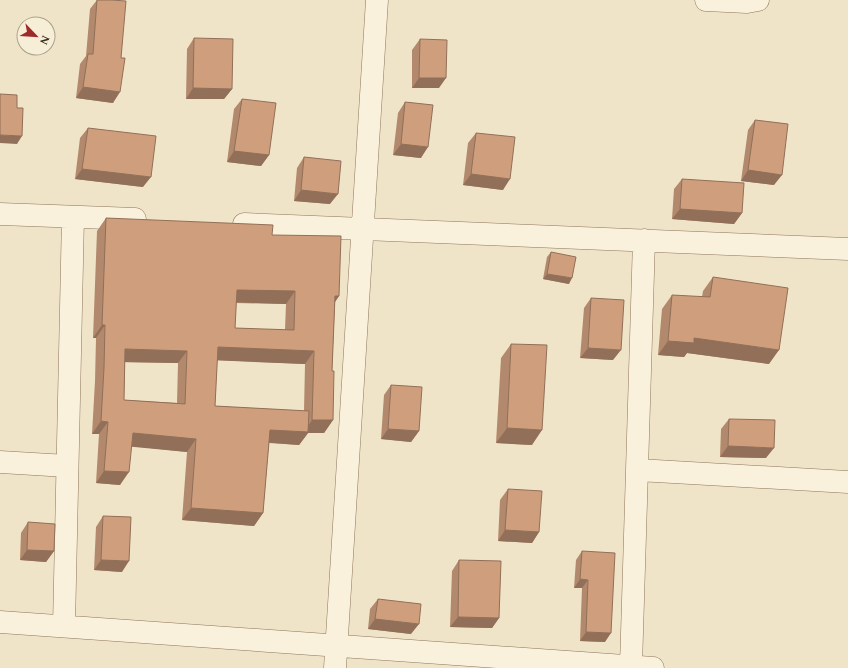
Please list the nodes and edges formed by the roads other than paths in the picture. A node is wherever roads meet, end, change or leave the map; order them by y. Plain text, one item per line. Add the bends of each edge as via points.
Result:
1 (377, 0) edge
2 (706, 0) edge
3 (758, 0) edge
4 (0, 214) edge
5 (72, 217) junction
6 (151, 220) edge
7 (222, 223) edge
8 (363, 228) junction
9 (644, 240) junction
10 (848, 249) edge
11 (0, 462) edge
12 (67, 466) junction
13 (638, 470) junction
14 (848, 482) edge
15 (0, 622) edge
16 (64, 626) junction
17 (337, 646) junction
18 (631, 666) junction
19 (335, 668) edge
20 (653, 668) edge

1 - 8 street
2 - 3 street
4 - 5 street
5 - 6 street
5 - 12 street
7 - 8 street
8 - 9 street
8 - 17 street
9 - 10 street
9 - 13 street
11 - 12 street
12 - 16 street
13 - 14 street
13 - 18 street
15 - 16 street
16 - 17 street
17 - 18 street
17 - 19 street
18 - 20 street

